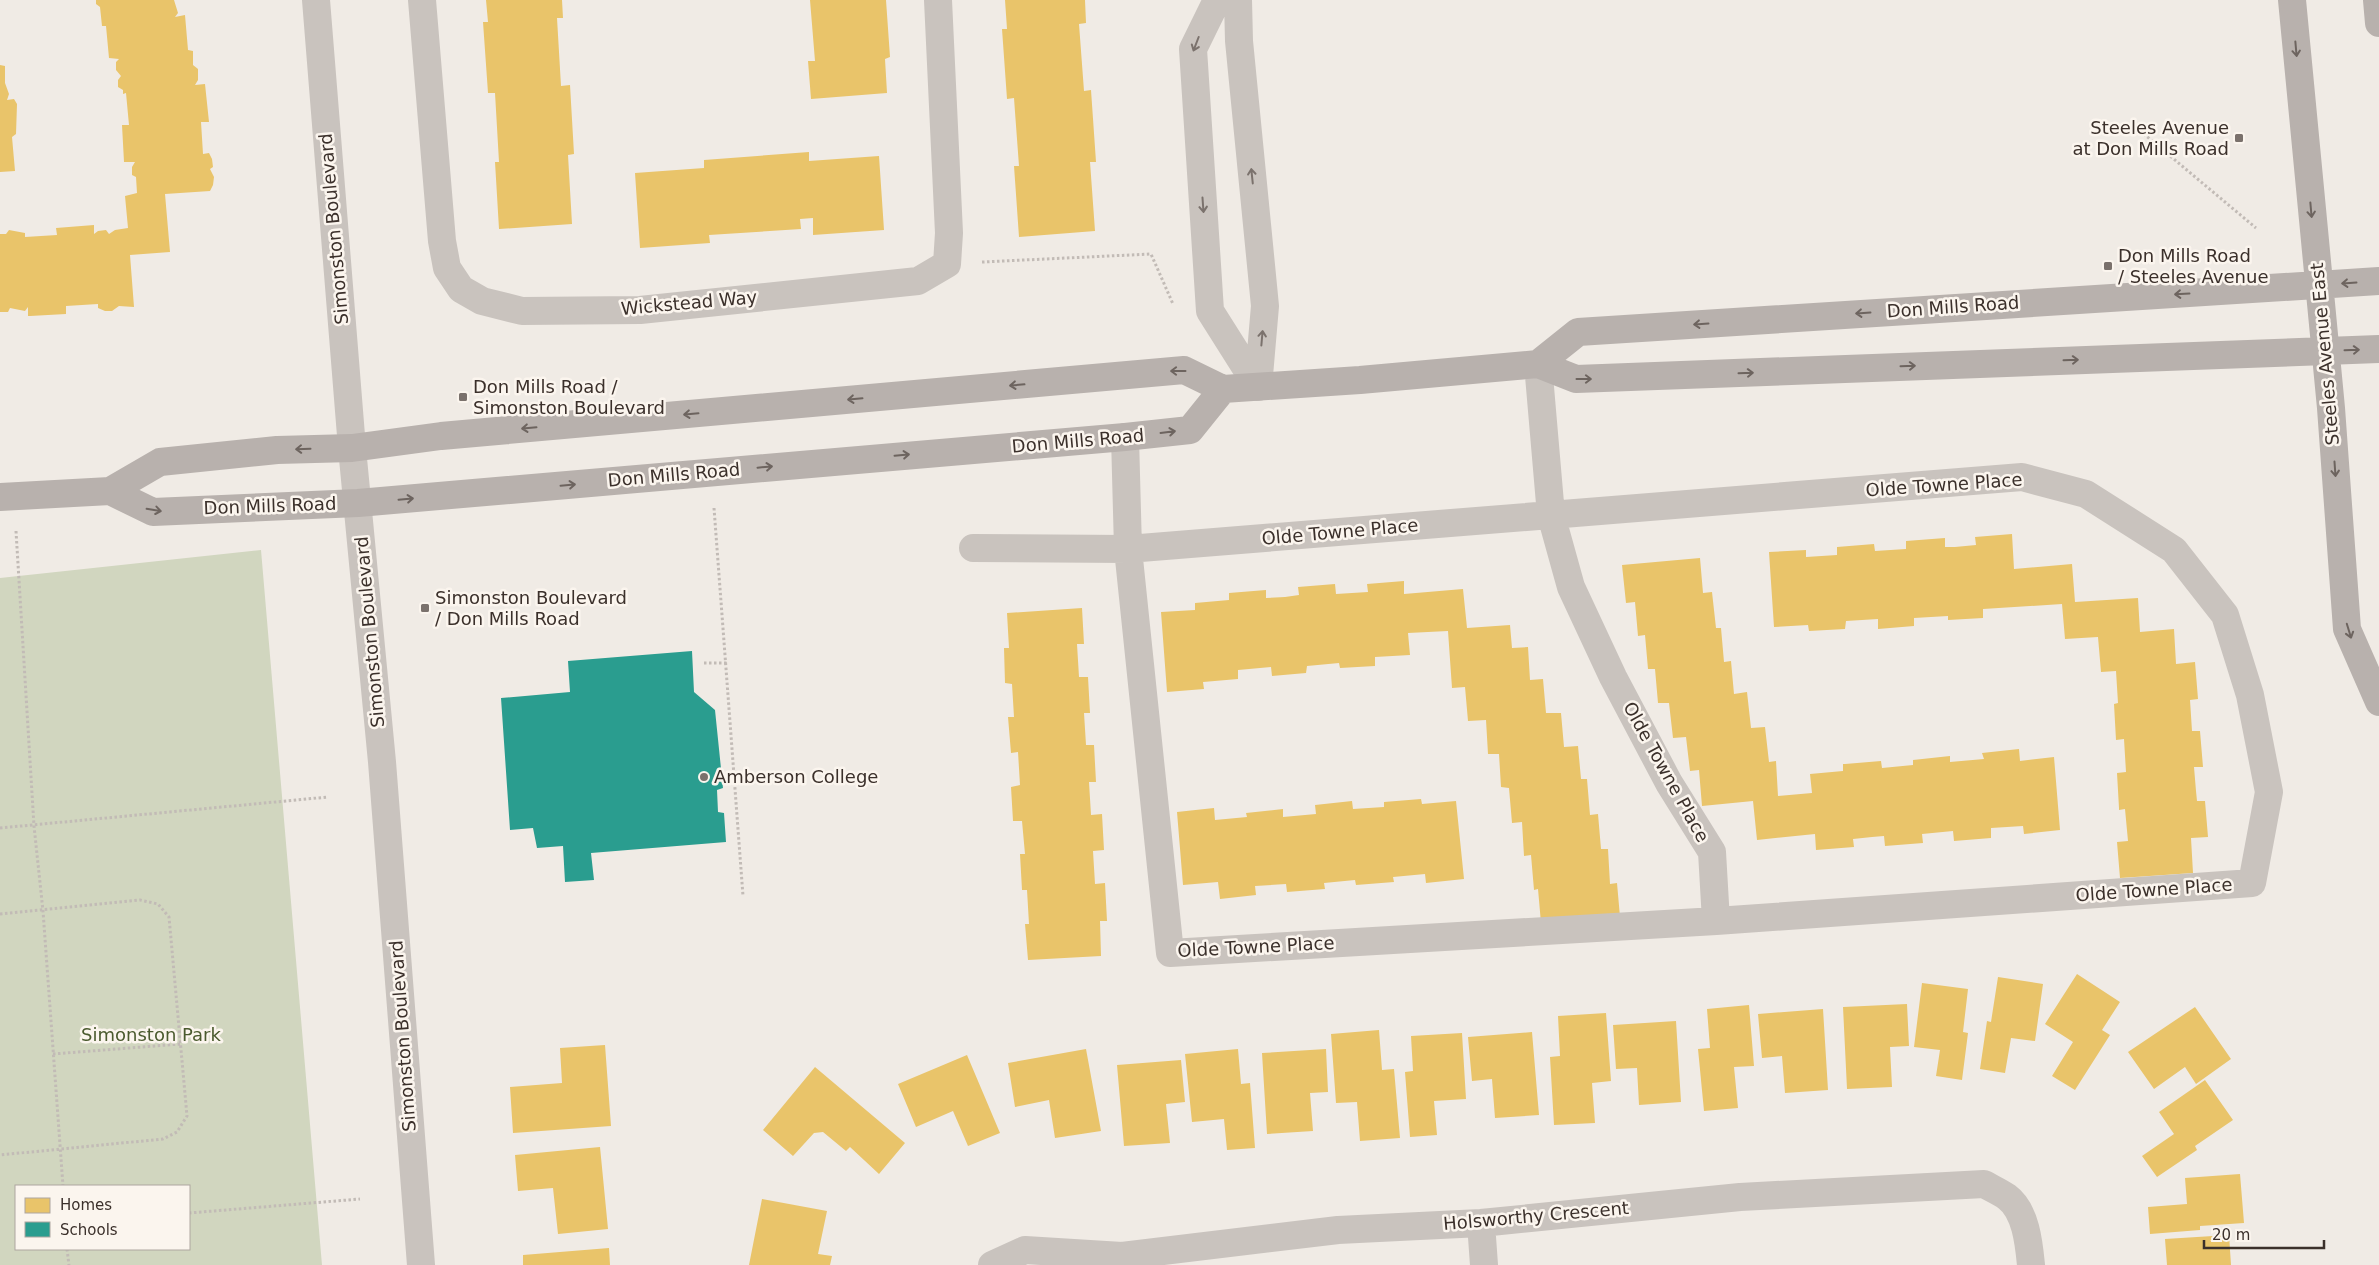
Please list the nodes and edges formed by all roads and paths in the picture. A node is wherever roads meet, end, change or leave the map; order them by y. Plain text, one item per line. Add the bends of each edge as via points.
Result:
1 (316, 0) edge
2 (422, 0) edge
3 (938, 0) edge
4 (1217, 0) edge
5 (1238, 0) edge
6 (2292, 0) edge
7 (2377, 0) edge
8 (2379, 23) edge
9 (2132, 124) dead end
10 (2256, 228) dead end
11 (947, 264) junction
12 (2379, 281) edge
13 (2318, 285) junction
14 (1176, 313) dead end
15 (2379, 349) edge
16 (2326, 351) junction
17 (1538, 364) junction
18 (1258, 387) junction
19 (1223, 389) junction
20 (1125, 437) junction
21 (352, 448) junction
22 (110, 491) junction
23 (8, 497) edge
24 (714, 500) dead end
25 (358, 503) junction
26 (1551, 515) junction
27 (973, 548) dead end
28 (1128, 550) junction
29 (704, 663) dead end
30 (727, 663) junction
31 (2379, 702) edge
32 (328, 797) dead end
33 (34, 826) junction
34 (0, 828) edge
35 (743, 896) dead end
36 (43, 911) junction
37 (0, 914) edge
38 (1716, 921) junction
39 (180, 1044) junction
40 (53, 1054) junction
41 (60, 1150) junction
42 (0, 1155) edge
43 (63, 1185) edge
44 (360, 1199) dead end
45 (190, 1213) edge
46 (1481, 1223) junction
47 (68, 1250) edge
48 (69, 1265) edge
49 (421, 1265) edge
50 (992, 1265) edge
51 (1484, 1265) edge
52 (2031, 1265) edge

1 - 21 street, Simonston Boulevard
2 - 11 street, Wickstead Way via 447,268 460,289 482,301 522,311 640,310 918,281
3 - 11 street
4 -> 18 street via 1193,49 1210,311
18 -> 5 street via 1265,306 1239,41
6 -> 13 main road, Steeles Avenue East
7 - 8 main road
9 - 10 path
11 - 14 path via 1151,254
12 -> 13 main road, Don Mills Road
13 - 16 main road, Steeles Avenue East
13 -> 17 main road, Don Mills Road via 1578,332
16 -> 15 main road, Don Mills Road
17 -> 16 main road, Don Mills Road via 1576,380
16 -> 31 main road, Steeles Avenue East via 2347,629
17 - 18 main road, Don Mills Road
17 - 26 street, Olde Towne Place
18 - 19 main road, Don Mills Road
20 -> 19 main road, Don Mills Road via 1190,430
19 -> 21 main road, Don Mills Road via 1184,370 441,436
25 -> 20 main road, Don Mills Road
20 - 28 street, Olde Towne Place
21 -> 22 main road, Don Mills Road via 277,450 160,462
21 - 25 street, Simonston Boulevard
22 - 23 main road, Don Mills Road
22 -> 25 main road, Don Mills Road via 153,512
23 - 33 path via 17,558
24 - 30 path
25 - 49 street, Simonston Boulevard via 382,762
26 - 28 street, Olde Towne Place
26 - 38 street, Olde Towne Place via 1571,587 1613,677 1668,783 1712,852
26 - 38 street, Olde Towne Place via 2022,477 2086,494 2174,550 2225,615 2250,695 2269,792 2252,883
27 - 28 street, Olde Towne Place
28 - 38 street, Olde Towne Place via 1170,953
29 - 30 path
30 - 35 path
32 - 33 path
33 - 34 path
33 - 36 path
36 - 37 path
36 - 39 path via 140,900 158,904 169,917
36 - 40 path
39 - 40 path
39 - 41 path via 187,1116 177,1132 163,1139
40 - 41 path
41 - 42 path
41 - 43 path
44 - 45 path
46 - 50 street, Holsworthy Crescent via 1338,1230 1122,1256 1025,1250
46 - 51 street
46 - 52 street, Holsworthy Crescent via 1740,1196 1984,1184 2009,1198 2020,1211 2030,1245
47 - 48 path

